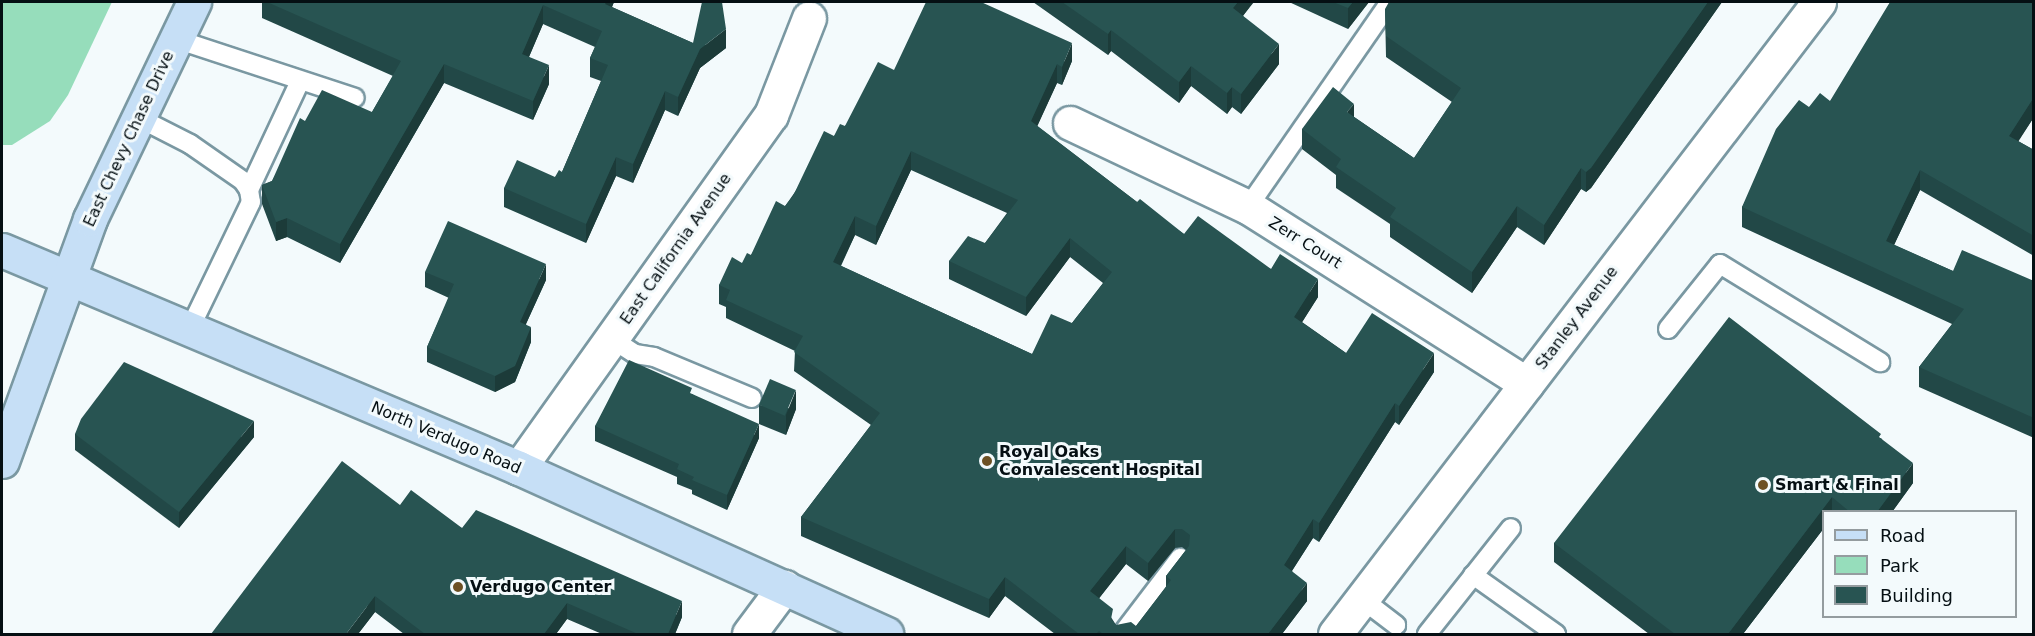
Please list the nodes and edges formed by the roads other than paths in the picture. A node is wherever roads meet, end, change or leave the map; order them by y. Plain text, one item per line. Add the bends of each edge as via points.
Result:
1 (194, 2) edge
2 (1820, 2) edge
3 (1388, 6) edge
4 (808, 18) dead end
5 (176, 39) junction
6 (300, 81) junction
7 (355, 98) dead end
8 (139, 118) junction
9 (1070, 123) dead end
10 (249, 190) junction
11 (1248, 207) junction
12 (2, 250) edge
13 (66, 279) junction
14 (1668, 329) dead end
15 (189, 330) junction
16 (612, 339) junction
17 (1880, 362) dead end
18 (1527, 384) junction
19 (752, 398) dead end
20 (2, 461) edge
21 (519, 468) junction
22 (1510, 528) dead end
23 (1180, 558) edge
24 (1473, 575) junction
25 (784, 587) junction
26 (1362, 599) junction
27 (1396, 625) dead end
28 (749, 634) edge
29 (886, 634) edge
30 (1122, 634) edge
31 (1335, 634) edge
32 (1427, 634) edge
33 (1556, 634) edge

1 - 5 main road, East Chevy Chase Drive
2 - 18 street, Stanley Avenue
3 - 11 lane
4 - 16 street, East California Avenue via 771,115
5 - 6 lane
5 - 8 main road, East Chevy Chase Drive
6 - 7 lane
6 - 10 lane
8 - 10 lane via 190,144 243,181
8 - 13 main road, East Chevy Chase Drive
9 - 11 street, Zerr Court
10 - 15 lane via 251,202
11 - 18 street, Zerr Court
12 - 13 main road, North Verdugo Road
13 - 15 main road, North Verdugo Road
13 - 20 main road, East Chevy Chase Drive
14 - 17 lane via 1720,264
15 - 21 main road, North Verdugo Road
16 - 19 lane via 635,354 654,357
16 - 21 street, East California Avenue
18 - 26 street, Stanley Avenue
21 - 25 main road, North Verdugo Road
22 - 24 lane
23 - 30 lane
24 - 32 lane
24 - 33 lane
25 - 28 street
25 - 29 main road, North Verdugo Road
26 - 27 lane
26 - 31 street, Stanley Avenue

